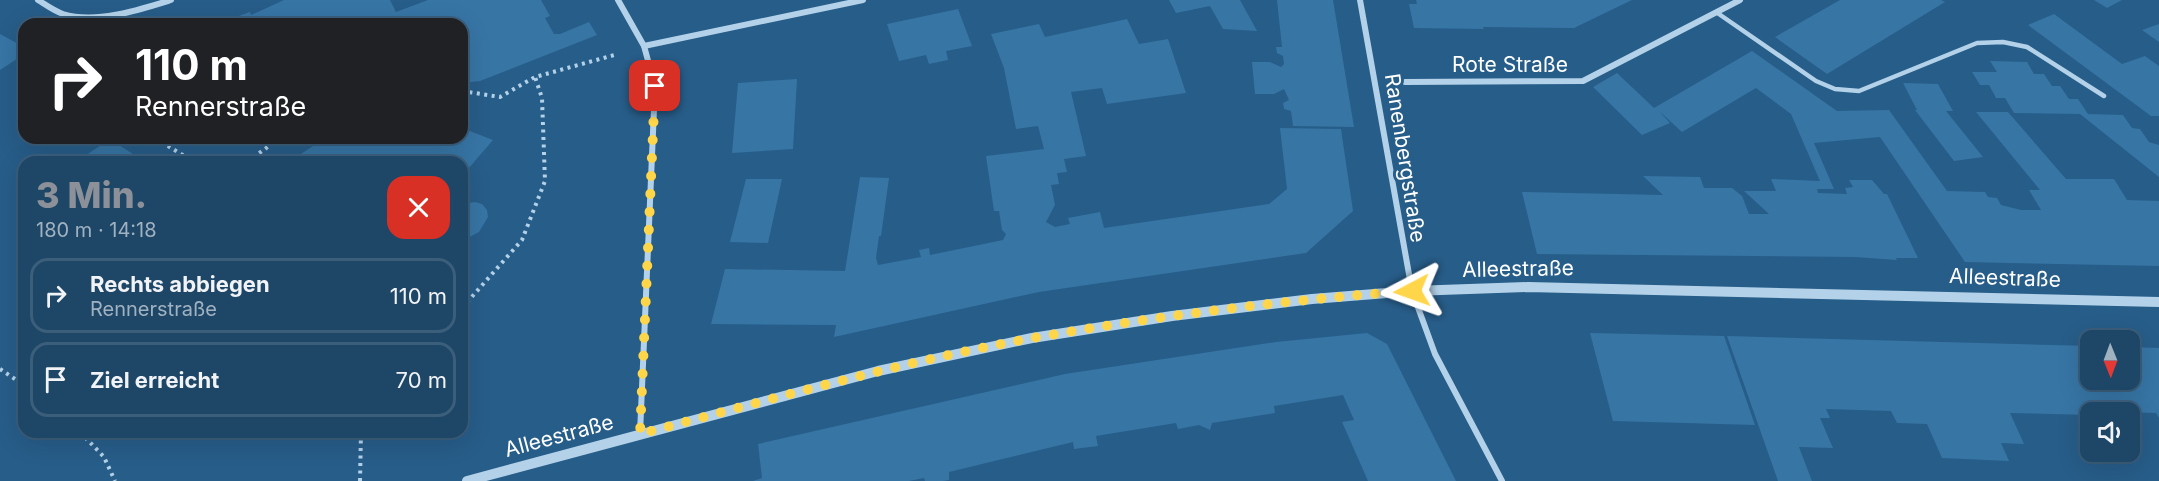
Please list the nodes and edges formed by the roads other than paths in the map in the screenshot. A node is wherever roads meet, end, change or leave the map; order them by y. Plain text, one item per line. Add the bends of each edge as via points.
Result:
1 (38, 0) edge
2 (171, 0) edge
3 (618, 0) edge
4 (863, 0) edge
5 (1360, 0) edge
6 (1740, 0) edge
7 (1716, 12) junction
8 (644, 46) junction
9 (1405, 82) dead end
10 (2103, 96) dead end
11 (1412, 291) junction
12 (2159, 302) edge
13 (640, 434) junction
14 (467, 481) edge
15 (1502, 481) edge

1 - 2 street via 64,15 94,16 148,8
3 - 8 street
4 - 8 street
5 - 11 street, Ranenbergstraße
6 - 7 street, Rote Straße
7 - 9 street, Rote Straße via 1583,81
7 - 10 lane via 1816,81 1835,89 1859,91 1977,43 2003,42 2027,47
8 - 13 street via 655,86
11 - 12 street, Alleestraße via 1528,287
11 - 13 street, Alleestraße via 1300,300 1032,338 878,371
11 - 15 street, Ranenbergstraße via 1436,354
13 - 14 street, Alleestraße

